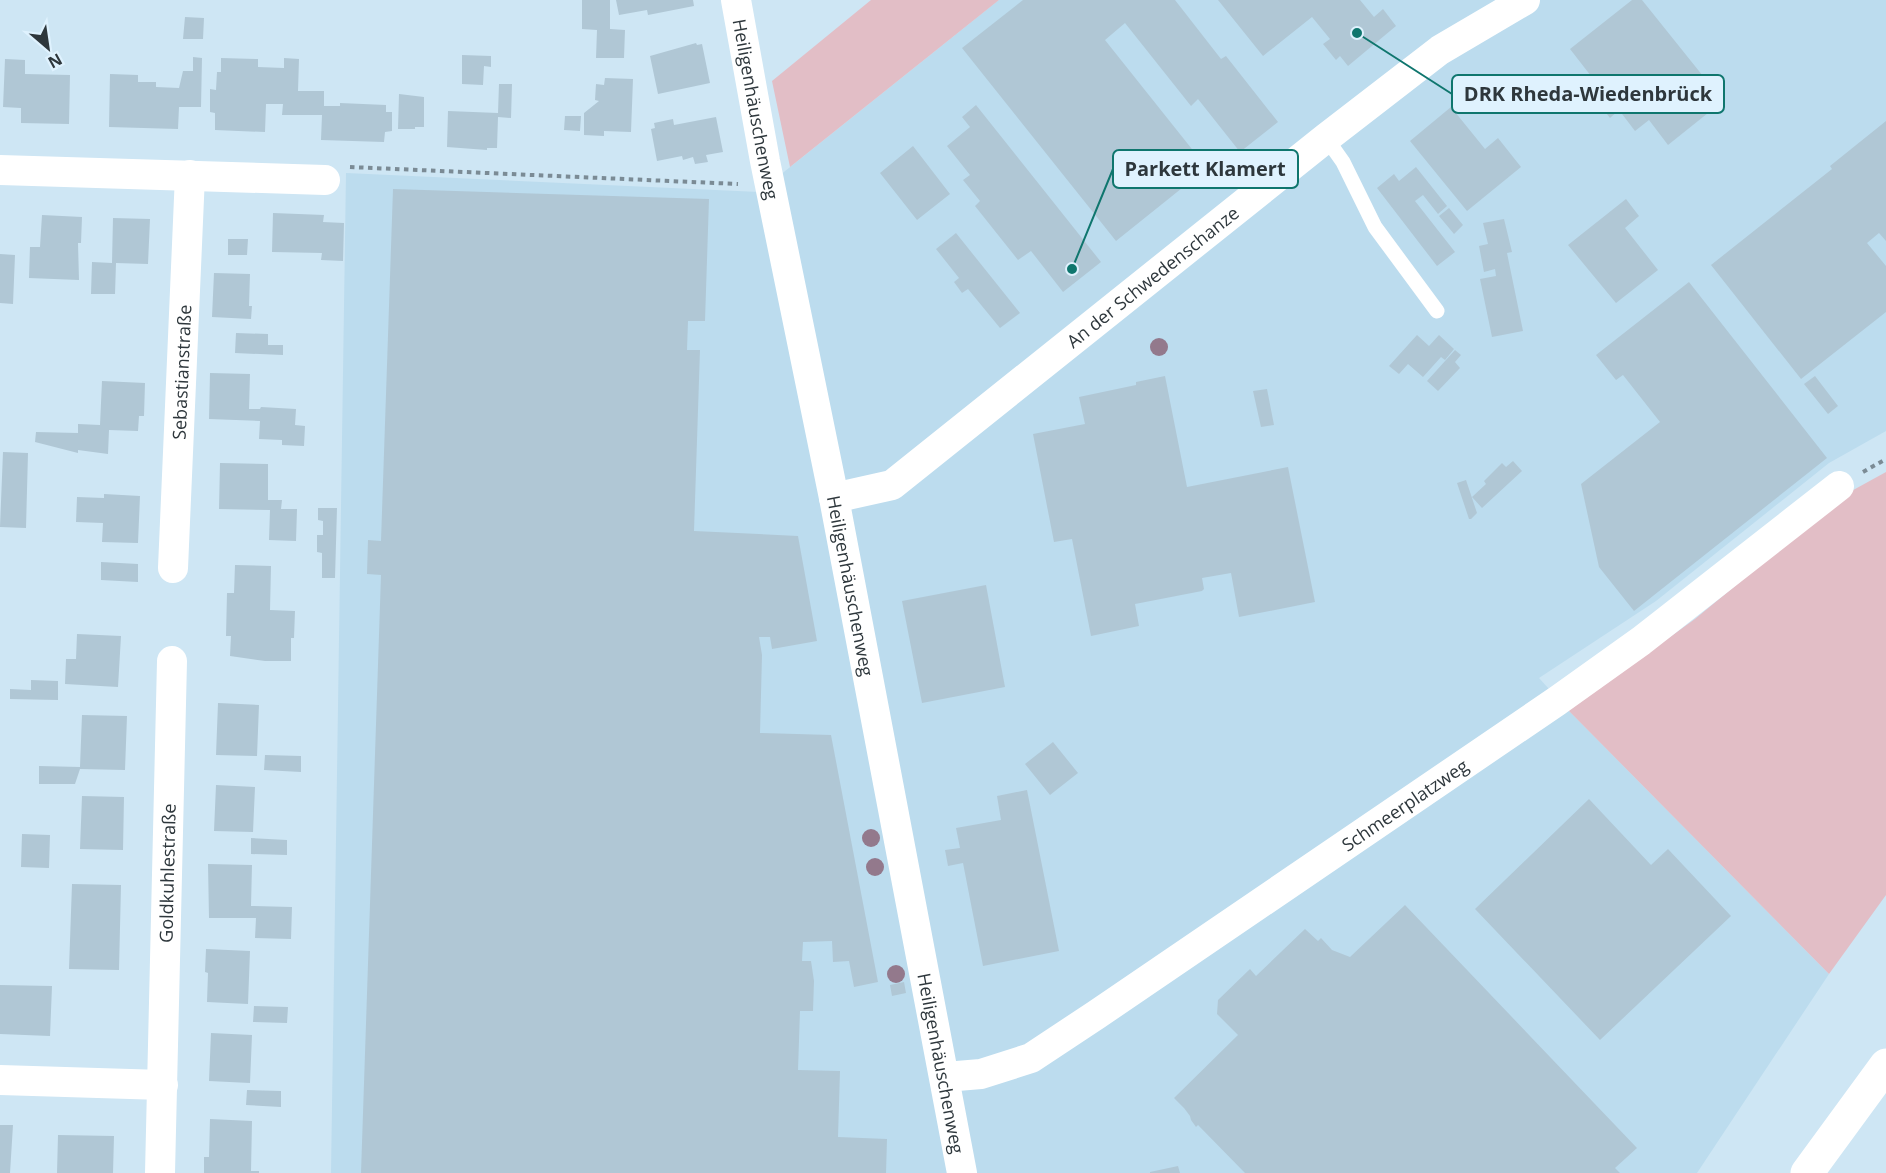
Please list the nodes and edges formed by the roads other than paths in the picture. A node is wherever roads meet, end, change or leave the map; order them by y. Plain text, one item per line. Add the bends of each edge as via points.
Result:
1 (736, 0) edge
2 (1525, 0) edge
3 (1326, 138) junction
4 (0, 170) edge
5 (190, 175) junction
6 (325, 180) road end
7 (1437, 311) dead end
8 (1839, 486) dead end
9 (834, 498) junction
10 (173, 568) dead end
11 (172, 661) dead end
12 (1886, 1065) edge
13 (945, 1077) junction
14 (0, 1080) edge
15 (163, 1085) junction
16 (160, 1173) edge
17 (962, 1173) edge
18 (1807, 1173) edge

1 - 9 street, Heiligenhäuschenweg
2 - 3 street, An der Schwedenschanze via 1440,50
3 - 7 lane via 1343,162 1375,226
3 - 9 street, An der Schwedenschanze via 892,485
4 - 5 street
5 - 6 street
5 - 10 street, Sebastianstraße
8 - 13 street, Schmeerplatzweg via 1641,642 1068,1034 1031,1058 981,1074
9 - 13 street, Heiligenhäuschenweg
11 - 15 street, Goldkuhlestraße
12 - 18 highway
13 - 17 street, Heiligenhäuschenweg
14 - 15 street
15 - 16 street, Goldkuhlestraße

